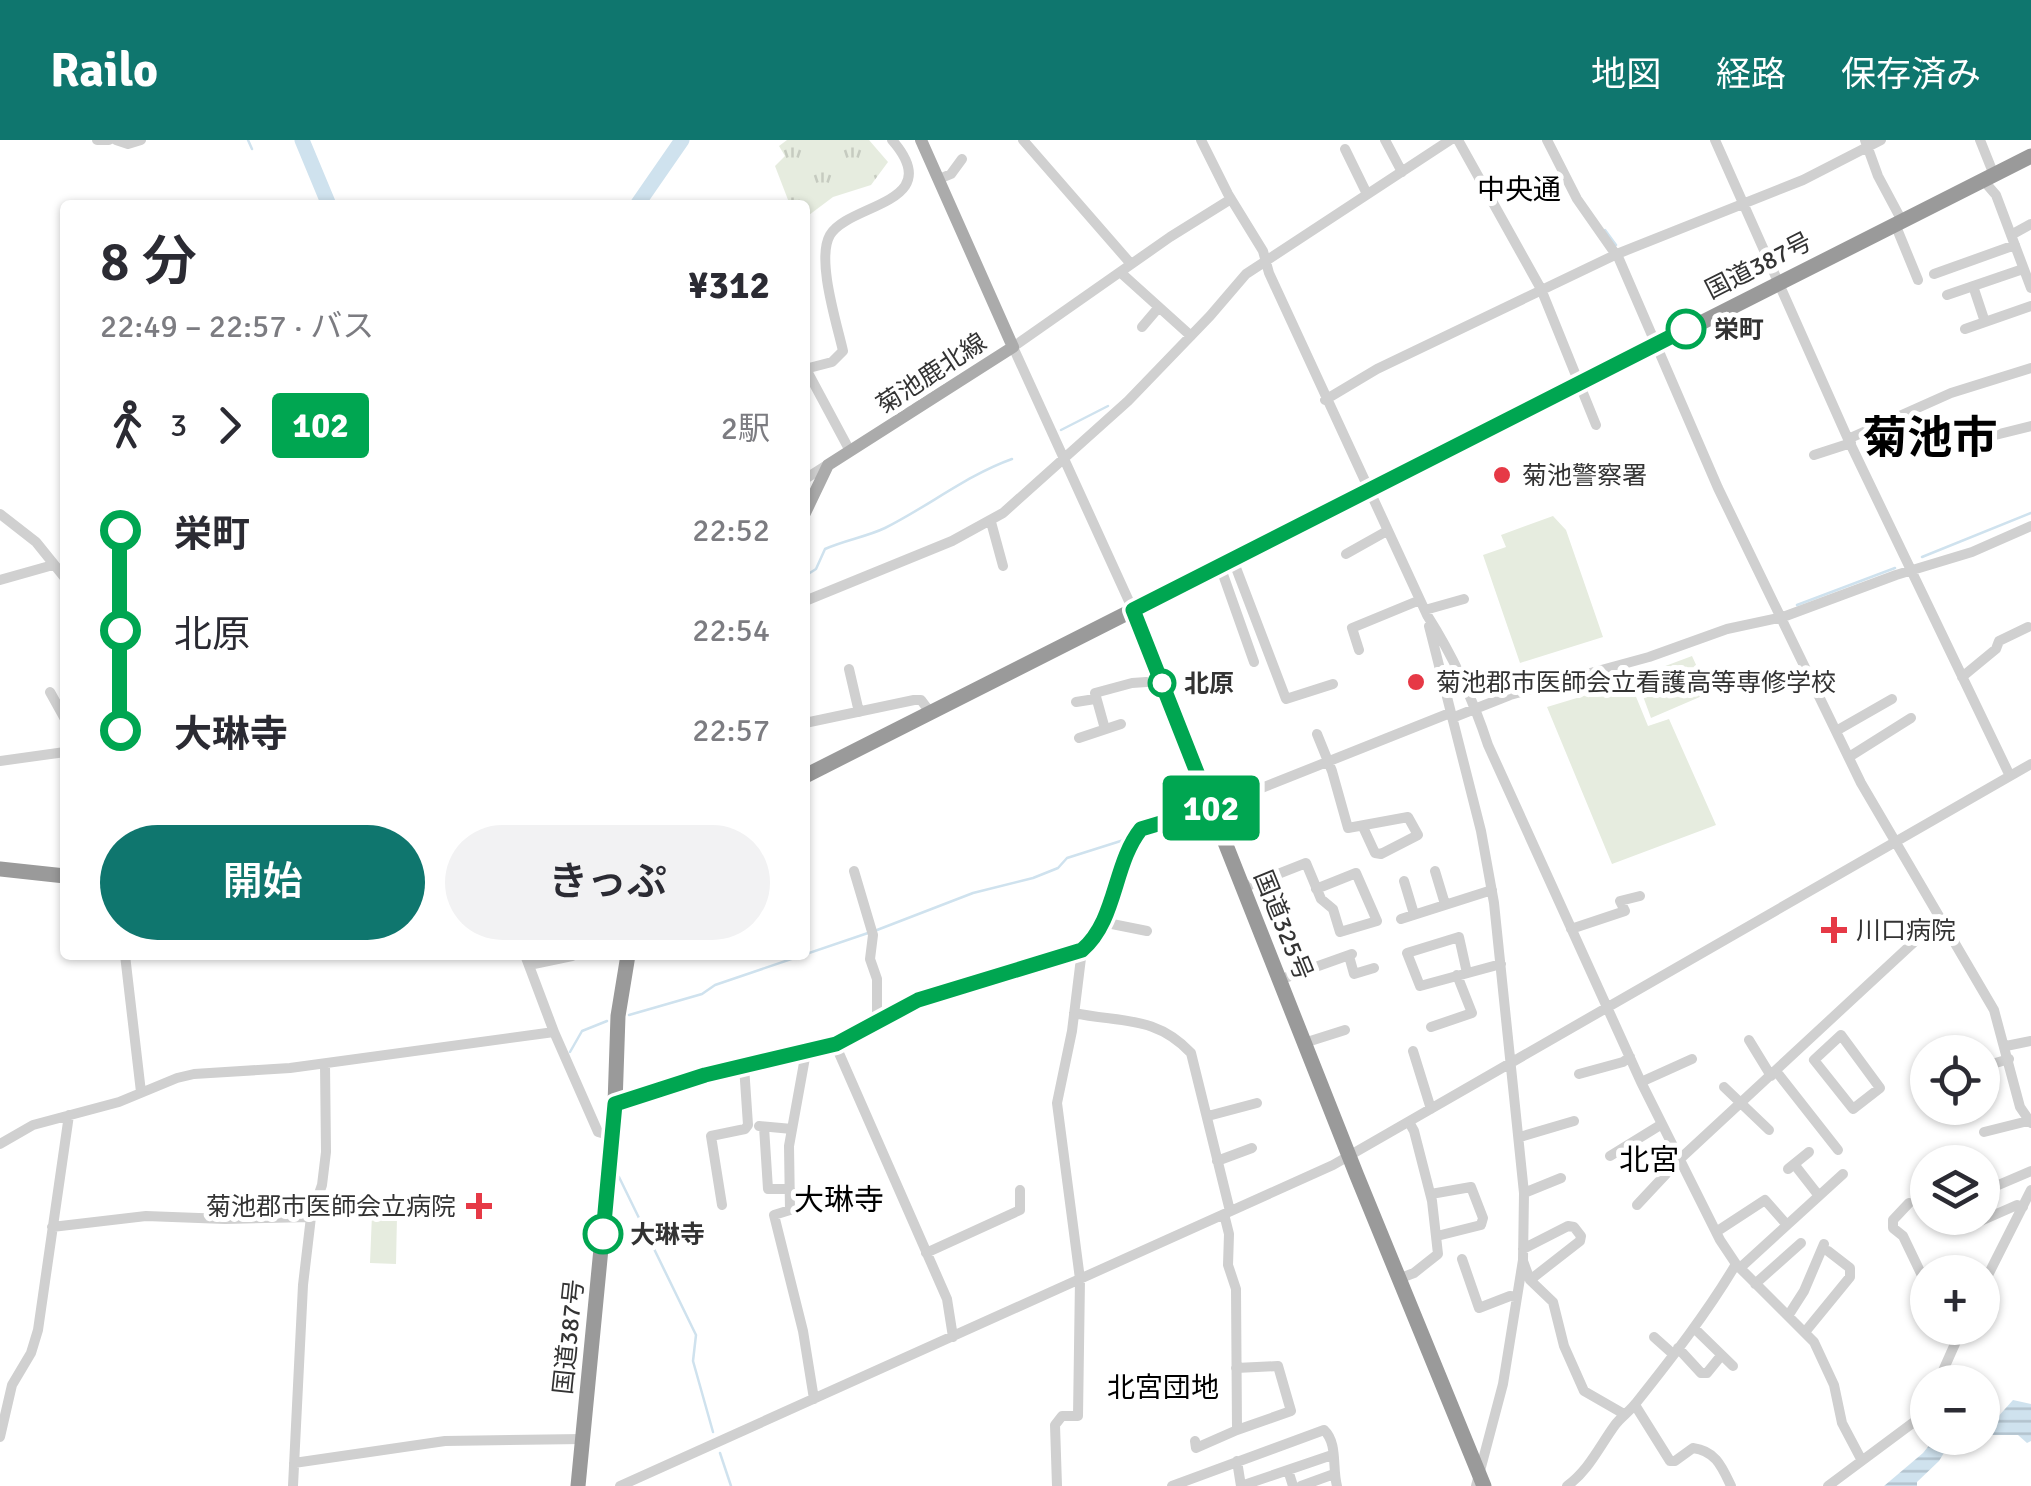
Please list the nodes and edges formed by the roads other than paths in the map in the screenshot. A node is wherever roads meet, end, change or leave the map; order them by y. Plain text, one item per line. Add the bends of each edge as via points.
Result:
1 (97, 140) edge
2 (112, 140) edge
3 (141, 140) edge
4 (892, 140) edge
5 (921, 140) edge
6 (1023, 140) edge
7 (1201, 140) edge
8 (1385, 140) edge
9 (1454, 140) edge
10 (1547, 140) edge
11 (1715, 140) edge
12 (1882, 140) edge
13 (1980, 140) edge
14 (1866, 143) edge
15 (1344, 149) dead end
16 (2031, 156) edge
17 (962, 159) dead end
18 (1402, 172) junction
19 (1988, 178) junction
20 (939, 179) junction
21 (1367, 194) junction
22 (1231, 199) junction
23 (1742, 202) junction
24 (1898, 222) junction
25 (2031, 224) edge
26 (2013, 240) junction
27 (1617, 254) junction
28 (1266, 260) junction
29 (1131, 264) junction
30 (2023, 268) junction
31 (1120, 272) junction
32 (1934, 274) dead end
33 (1918, 280) dead end
34 (1778, 284) junction
35 (1974, 286) junction
36 (2031, 288) edge
37 (1541, 290) junction
38 (1947, 295) dead end
39 (2031, 306) edge
40 (1159, 308) junction
41 (1985, 322) junction
42 (1142, 327) dead end
43 (1965, 329) dead end
44 (1191, 336) junction
45 (1656, 344) junction
46 (1013, 347) junction
47 (810, 368) edge
48 (2031, 368) edge
49 (810, 378) edge
50 (1580, 382) junction
51 (1325, 400) junction
52 (1596, 426) dead end
53 (2031, 426) edge
54 (1979, 439) dead end
55 (1850, 441) junction
56 (850, 451) junction
57 (1814, 455) dead end
58 (1064, 459) junction
59 (828, 465) junction
60 (810, 476) edge
61 (1367, 492) junction
62 (810, 503) edge
63 (0, 514) edge
64 (991, 522) junction
65 (2031, 526) edge
66 (1387, 531) junction
67 (1346, 554) dead end
68 (1227, 563) junction
69 (53, 565) junction
70 (1003, 566) dead end
71 (1911, 571) junction
72 (60, 573) edge
73 (0, 580) edge
74 (810, 598) edge
75 (1464, 599) dead end
76 (1424, 608) junction
77 (1133, 610) junction
78 (1783, 617) junction
79 (2028, 627) edge
80 (1359, 650) dead end
81 (1254, 662) dead end
82 (849, 669) dead end
83 (1962, 677) junction
84 (1161, 681) junction
85 (1333, 684) dead end
86 (50, 692) dead end
87 (1095, 699) junction
88 (1892, 699) dead end
89 (1076, 702) dead end
90 (1476, 708) junction
91 (60, 710) edge
92 (858, 712) junction
93 (930, 712) junction
94 (1451, 715) junction
95 (1911, 718) dead end
96 (810, 722) edge
97 (1121, 724) dead end
98 (1105, 730) junction
99 (1836, 731) junction
100 (1317, 734) dead end
101 (1079, 738) dead end
102 (60, 753) edge
103 (1848, 757) junction
104 (0, 761) edge
105 (1328, 763) junction
106 (2031, 764) edge
107 (810, 773) edge
108 (2010, 776) junction
109 (1211, 808) junction
110 (1362, 827) junction
111 (1895, 843) junction
112 (0, 869) edge
113 (854, 871) dead end
114 (1435, 871) dead end
115 (60, 875) edge
116 (1404, 881) dead end
117 (1242, 888) junction
118 (1316, 888) junction
119 (1492, 890) junction
120 (1640, 896) dead end
121 (1445, 904) junction
122 (1414, 914) junction
123 (1940, 918) junction
124 (1401, 919) dead end
125 (1102, 922) junction
126 (1572, 929) junction
127 (1148, 931) dead end
128 (1082, 950) junction
129 (126, 960) edge
130 (527, 960) edge
131 (627, 960) edge
132 (1501, 964) junction
133 (1374, 968) dead end
134 (1462, 974) junction
135 (1279, 980) junction
136 (1608, 1008) junction
137 (1074, 1013) junction
138 (877, 1020) junction
139 (1430, 1027) dead end
140 (1820, 1029) junction
141 (1345, 1030) dead end
142 (554, 1032) junction
143 (1750, 1040) dead end
144 (1832, 1041) junction
145 (2031, 1041) edge
146 (1304, 1043) junction
147 (836, 1044) junction
148 (1413, 1051) dead end
149 (806, 1052) junction
150 (2007, 1052) junction
151 (2000, 1056) edge
152 (1630, 1057) junction
153 (1692, 1059) dead end
154 (325, 1064) junction
155 (1511, 1064) junction
156 (744, 1066) junction
157 (1579, 1074) dead end
158 (1773, 1074) junction
159 (1641, 1082) junction
160 (1724, 1088) dead end
161 (141, 1092) junction
162 (1256, 1103) dead end
163 (615, 1104) junction
164 (1740, 1104) junction
165 (2026, 1105) edge
166 (1432, 1109) junction
167 (68, 1116) junction
168 (1208, 1116) junction
169 (1574, 1121) dead end
170 (1408, 1122) junction
171 (2030, 1122) edge
172 (1662, 1124) junction
173 (748, 1125) junction
174 (764, 1127) junction
175 (792, 1129) junction
176 (1770, 1130) dead end
177 (1984, 1132) dead end
178 (612, 1136) junction
179 (1520, 1137) junction
180 (0, 1144) edge
181 (1252, 1148) dead end
182 (1838, 1150) dead end
183 (1810, 1152) dead end
184 (1349, 1156) junction
185 (1610, 1156) dead end
186 (1681, 1158) junction
187 (1216, 1161) junction
188 (2031, 1171) edge
189 (1843, 1174) dead end
190 (1561, 1178) dead end
191 (2000, 1184) edge
192 (1631, 1188) dead end
193 (790, 1189) junction
194 (1020, 1190) dead end
195 (2031, 1190) edge
196 (1524, 1193) junction
197 (1430, 1194) junction
198 (1819, 1196) junction
199 (1909, 1203) dead end
200 (722, 1206) dead end
201 (2023, 1207) junction
202 (1227, 1212) junction
203 (2000, 1212) edge
204 (311, 1217) junction
205 (1787, 1225) junction
206 (52, 1227) junction
207 (1716, 1232) junction
208 (1437, 1236) junction
209 (1801, 1242) dead end
210 (926, 1254) junction
211 (1523, 1255) junction
212 (1912, 1255) edge
213 (1998, 1255) edge
214 (1462, 1259) dead end
215 (1738, 1266) junction
216 (1080, 1279) junction
217 (1398, 1279) junction
218 (1530, 1280) junction
219 (1756, 1284) junction
220 (1517, 1296) junction
221 (1788, 1316) junction
222 (1694, 1328) junction
223 (1805, 1332) junction
224 (952, 1337) junction
225 (1654, 1337) dead end
226 (1676, 1351) junction
227 (1720, 1357) junction
228 (1733, 1366) dead end
229 (1236, 1368) junction
230 (814, 1400) junction
231 (1635, 1405) junction
232 (1624, 1414) junction
233 (1910, 1425) edge
234 (1237, 1430) junction
235 (0, 1437) edge
236 (583, 1438) junction
237 (1196, 1448) dead end
238 (1332, 1456) junction
239 (1862, 1459) junction
240 (1237, 1461) junction
241 (294, 1463) junction
242 (1288, 1470) junction
243 (1336, 1480) edge
244 (1479, 1483) edge
245 (1727, 1485) edge
246 (293, 1486) edge
247 (578, 1486) edge
248 (620, 1486) edge
249 (1057, 1486) edge
250 (1172, 1486) edge
251 (1293, 1486) edge
252 (1301, 1486) edge
253 (1567, 1486) edge
254 (1828, 1486) edge

1 - 2 street
2 - 3 street
4 - 47 street via 908,163 908,176 886,202 828,238 829,288 843,351
5 - 20 main road, 菊池鹿北線
6 - 29 street
7 - 22 street
8 - 18 street
9 - 18 street
9 - 37 street
10 - 27 street via 1577,199
11 - 23 street
12 - 14 street
13 - 19 street
14 - 23 street via 1803,180
14 - 24 street
15 - 21 street
16 - 19 highway, 国道387号
17 - 20 street
18 - 21 street
19 - 24 highway, 国道387号
19 - 26 street
20 - 46 main road, 菊池鹿北線
21 - 28 street
22 - 28 street
22 - 29 street
23 - 27 street
23 - 34 street
24 - 33 street
24 - 34 highway, 国道387号
25 - 26 street
26 - 30 street
26 - 32 street
27 - 37 street
27 - 45 street
28 - 44 street
28 - 51 street
29 - 31 street
30 - 35 street
30 - 36 street
31 - 40 street
31 - 46 street
34 - 45 highway, 国道387号
34 - 55 street
35 - 38 street
35 - 41 street
37 - 50 street
37 - 51 street
39 - 41 street
40 - 42 street
40 - 44 street
41 - 43 street
44 - 58 street
45 - 50 highway, 国道387号
45 - 78 street
46 - 56 main road, 菊池鹿北線
46 - 58 street
48 - 55 street via 1951,393
49 - 56 street
50 - 52 street
50 - 61 highway, 国道387号
51 - 61 street
53 - 54 street
55 - 57 street
55 - 71 street
56 - 59 main road, 菊池鹿北線
58 - 64 street
58 - 77 street
59 - 60 street
59 - 62 main road
61 - 66 street
61 - 68 highway, 国道387号
63 - 69 street
64 - 70 street
64 - 74 street
65 - 71 street
66 - 67 street
66 - 76 street
68 - 77 highway, 国道387号
68 - 81 street
68 - 85 street via 1286,699
69 - 72 street
69 - 73 street
71 - 78 street
71 - 83 street
75 - 76 street
76 - 80 street via 1352,628
76 - 90 street
76 - 94 street
77 - 84 highway, 国道325号
77 - 93 highway
78 - 90 street
78 - 99 street
79 - 83 street via 1998,641
82 - 92 street
83 - 108 street
84 - 87 street via 1098,691
84 - 109 highway, 国道325号
86 - 91 street
87 - 89 street
87 - 98 street
88 - 99 street
90 - 94 street
90 - 126 street
92 - 93 street via 914,700
92 - 96 street
93 - 107 highway
94 - 105 street
94 - 119 street
95 - 103 street
97 - 98 street
98 - 101 street
99 - 103 street
100 - 105 street
102 - 104 street
103 - 111 street
105 - 109 street
105 - 110 street via 1348,828
106 - 108 street
108 - 111 street
109 - 117 highway, 国道325号
109 - 125 street via 1141,829
110 - 110 street via 1411,818 1418,835 1381,854
111 - 123 street
111 - 136 street
112 - 115 highway
113 - 138 street via 873,934
114 - 121 street
116 - 122 street
117 - 118 street via 1306,864
117 - 135 highway, 国道325号
118 - 118 street via 1340,932 1376,921 1356,873
119 - 121 street
119 - 132 street
120 - 126 street via 1620,902 1625,912
121 - 122 street
122 - 124 street
123 - 140 street
123 - 150 street via 1994,1010
125 - 127 street
125 - 128 street
126 - 136 street
128 - 137 street
128 - 138 street via 918,1000
129 - 161 street
130 - 142 street
131 - 163 highway, 国道387号
132 - 134 street
132 - 155 street
133 - 135 street via 1354,974 1350,955
134 - 134 street via 1420,986 1407,954 1459,937
134 - 139 street via 1472,1014
135 - 146 highway, 国道325号
136 - 152 street
136 - 155 street
137 - 168 street via 1131,1019 1175,1037 1191,1054
137 - 216 street via 1058,1102
138 - 147 street
140 - 144 street
140 - 158 street
141 - 146 street
142 - 154 street
142 - 178 street via 598,1132
143 - 158 street
144 - 144 street via 1814,1060 1853,1110 1880,1088 1841,1035
145 - 150 street
146 - 184 highway, 国道325号
147 - 149 street
147 - 210 street
148 - 166 street
149 - 156 street
149 - 175 street
150 - 151 street
150 - 165 street
152 - 157 street
152 - 159 street
153 - 159 street
154 - 161 street via 194,1074
154 - 204 street via 325,1168
155 - 166 street
155 - 179 street
156 - 163 street
156 - 173 street
158 - 164 street
158 - 182 street
159 - 172 street
160 - 164 street
161 - 167 street
162 - 168 street
163 - 178 highway, 国道387号
164 - 176 street
164 - 186 street
165 - 171 street
166 - 170 street
167 - 180 street
167 - 206 street
168 - 187 street
169 - 179 street
170 - 184 street
170 - 197 street
171 - 177 street
172 - 185 street
172 - 186 street
173 - 174 street
173 - 200 street via 711,1136
174 - 175 street
174 - 193 street via 768,1189
175 - 193 street
178 - 236 highway, 国道387号
179 - 196 street
181 - 187 street
183 - 198 street via 1790,1166
184 - 202 street
184 - 217 highway, 国道325号
186 - 192 street via 1639,1202
186 - 207 street
187 - 202 street
188 - 191 street
189 - 198 street
190 - 196 street
193 - 230 street via 790,1210 774,1215
194 - 210 street via 1020,1210
195 - 201 street
196 - 211 street
197 - 208 street
197 - 208 street via 1471,1187 1483,1218 1480,1225
198 - 205 street
199 - 212 street via 1892,1220
201 - 203 street
201 - 213 street
202 - 216 street
202 - 229 street
204 - 206 street via 146,1216
204 - 241 street
205 - 207 street via 1766,1200
205 - 215 street
206 - 235 street via 38,1330 12,1385
207 - 215 street
208 - 217 street via 1435,1260
209 - 219 street
210 - 224 street via 948,1300
211 - 218 street
211 - 218 street via 1568,1226 1581,1236
211 - 220 street
214 - 220 street via 1479,1308
215 - 219 street
215 - 222 street
216 - 224 street
216 - 249 street via 1078,1416 1062,1416 1055,1425
217 - 244 highway, 国道325号
218 - 232 street via 1553,1302 1584,1391
219 - 221 street
220 - 244 street
221 - 223 street
221 - 223 street via 1826,1247 1850,1268 1850,1277
222 - 226 street
222 - 227 street
223 - 239 street via 1823,1358 1842,1424
224 - 230 street
225 - 226 street
226 - 227 street via 1707,1374
226 - 231 street
227 - 228 street
229 - 234 street
229 - 234 street via 1278,1366 1291,1411
230 - 248 street
231 - 232 street
231 - 245 street via 1670,1461 1702,1449 1720,1462
232 - 253 street
233 - 239 street
234 - 237 street
236 - 241 street via 445,1442
236 - 247 highway, 国道387号
238 - 240 street via 1324,1430
238 - 242 street
238 - 243 street
239 - 254 street
240 - 242 street via 1242,1486
240 - 250 street
241 - 246 street
242 - 251 street
243 - 252 street

